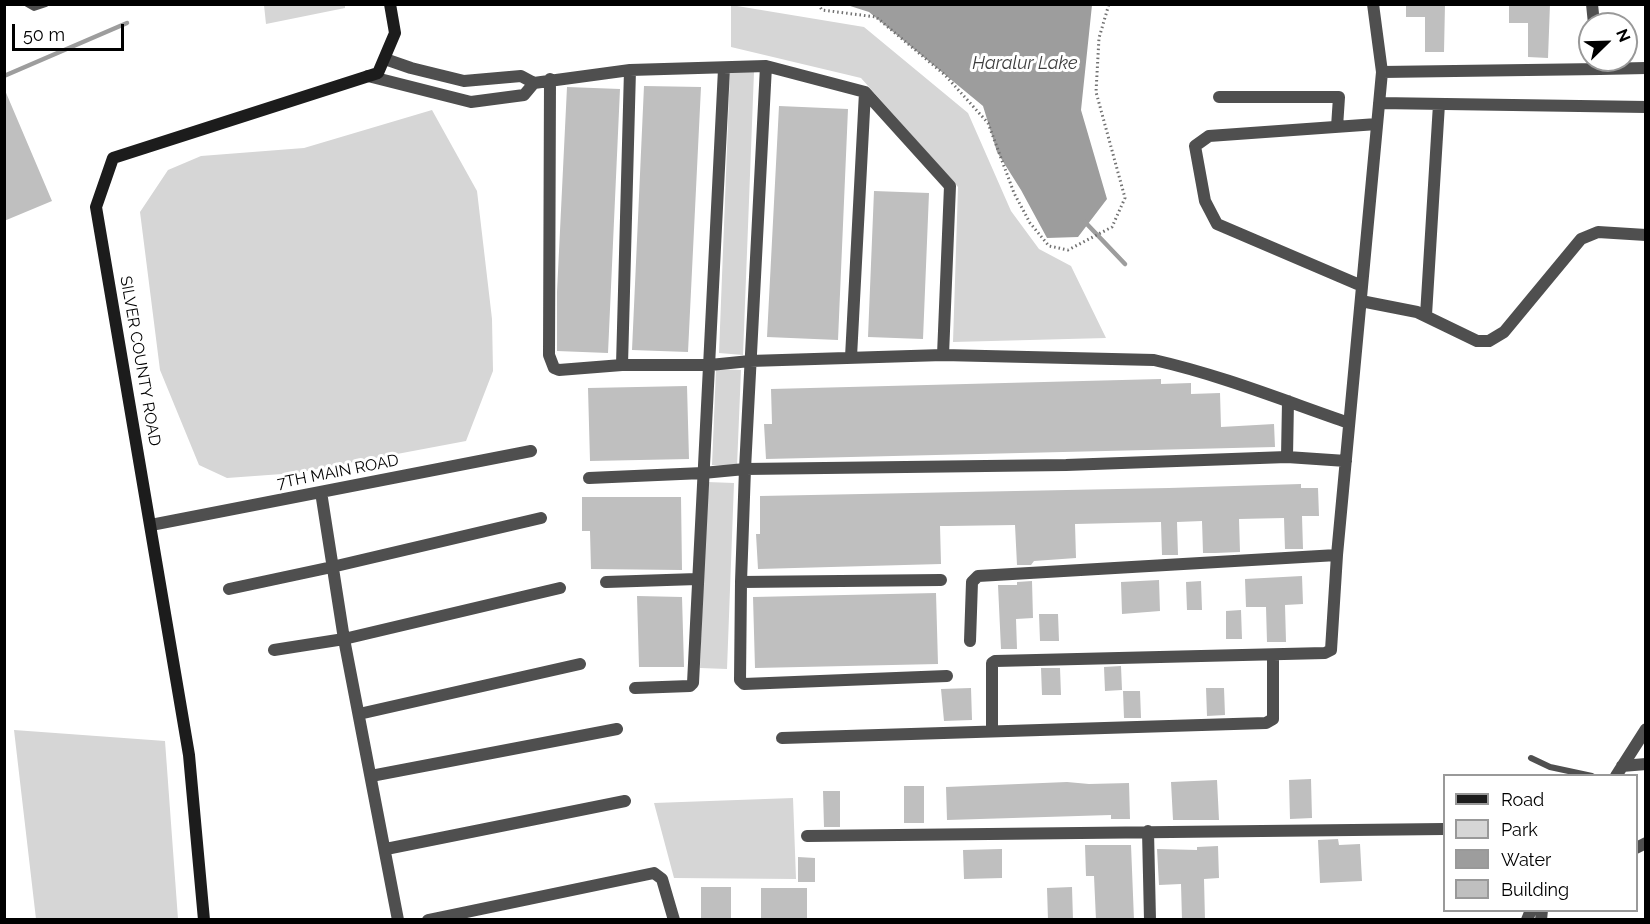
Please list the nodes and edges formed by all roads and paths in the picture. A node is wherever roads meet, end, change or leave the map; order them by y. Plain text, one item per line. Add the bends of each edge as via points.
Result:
1 (27, 4) edge
2 (46, 4) edge
3 (390, 4) edge
4 (818, 4) edge
5 (1109, 4) edge
6 (1373, 4) edge
7 (385, 58) junction
8 (766, 66) junction
9 (1578, 66) edge
10 (723, 69) junction
11 (630, 70) junction
12 (1382, 72) junction
13 (368, 76) junction
14 (550, 80) junction
15 (534, 82) junction
16 (866, 92) junction
17 (1219, 97) dead end
18 (1379, 103) junction
19 (1439, 104) junction
20 (1646, 107) edge
21 (1377, 124) junction
22 (1338, 127) junction
23 (1646, 235) edge
24 (1362, 286) junction
25 (1360, 301) junction
26 (1426, 315) junction
27 (943, 355) junction
28 (851, 357) junction
29 (750, 361) junction
30 (622, 365) junction
31 (710, 365) junction
32 (1288, 401) junction
33 (1349, 423) junction
34 (531, 451) dead end
35 (1287, 457) junction
36 (1346, 461) junction
37 (745, 469) junction
38 (703, 473) junction
39 (589, 477) dead end
40 (321, 492) junction
41 (542, 518) dead end
42 (151, 525) junction
43 (1337, 555) junction
44 (332, 567) junction
45 (697, 579) junction
46 (942, 580) dead end
47 (606, 582) dead end
48 (741, 582) junction
49 (560, 588) dead end
50 (229, 589) dead end
51 (345, 639) junction
52 (970, 641) dead end
53 (274, 651) dead end
54 (1273, 656) junction
55 (580, 664) dead end
56 (947, 676) dead end
57 (635, 688) dead end
58 (359, 714) junction
59 (616, 729) dead end
60 (1646, 729) edge
61 (992, 731) junction
62 (782, 738) dead end
63 (1531, 758) dead end
64 (1646, 764) edge
65 (1619, 771) edge
66 (1584, 774) edge
67 (371, 776) junction
68 (626, 801) dead end
69 (1443, 829) edge
70 (1148, 831) junction
71 (807, 836) dead end
72 (386, 849) junction
73 (204, 920) edge
74 (398, 920) edge
75 (428, 920) edge
76 (674, 920) edge
77 (1150, 920) edge

1 - 2 lane via 34,8
3 - 7 street, SILVER COUNTY ROAD via 395,33
4 - 5 path via 822,10 876,17 945,75 988,123 1014,193 1030,223 1049,246 1068,250 1112,227 1125,198 1096,92 1099,38
6 - 12 street
7 - 13 street, SILVER COUNTY ROAD via 378,73
7 - 15 street via 464,81 521,76
8 - 10 street
8 - 16 street
8 - 29 street
9 - 12 street
10 - 11 street
10 - 31 street
11 - 14 street
11 - 30 street
12 - 18 street
13 - 15 street via 471,102 524,95
13 - 42 street, SILVER COUNTY ROAD via 113,158 96,207
14 - 15 street
14 - 30 street via 550,362 559,370
16 - 27 street via 950,186
16 - 28 street
17 - 22 street via 1339,97
18 - 19 street
18 - 21 street
19 - 20 street
19 - 26 street
21 - 22 street
21 - 24 street
22 - 24 street via 1209,136 1196,146 1205,201 1217,224
23 - 26 street via 1598,231 1581,239 1504,332 1489,341 1477,341
24 - 25 street
25 - 26 street
25 - 33 street
27 - 28 street
27 - 32 street via 1154,360
28 - 29 street
29 - 31 street
29 - 37 street
30 - 31 street
31 - 38 street
32 - 33 street
32 - 35 street
33 - 36 street
34 - 40 street, 7TH MAIN ROAD
35 - 36 street
35 - 37 street via 1066,465
36 - 43 street
37 - 38 street
37 - 48 street
38 - 39 street
38 - 45 street
40 - 42 street, 7TH MAIN ROAD
40 - 44 street
41 - 44 street
42 - 73 street, SILVER COUNTY ROAD via 189,755
43 - 52 street via 978,576 972,582
43 - 54 street via 1331,650 1325,654
44 - 50 street
44 - 51 street
45 - 47 street
45 - 57 street via 692,684
46 - 48 street
48 - 56 street via 739,677 744,684
49 - 51 street
51 - 53 street
51 - 58 street
54 - 61 street via 1270,723
54 - 61 street via 994,660
55 - 58 street
58 - 67 street
59 - 67 street
60 - 65 street
61 - 62 street
63 - 66 lane
64 - 65 street
67 - 72 street
68 - 72 street
69 - 70 street
70 - 71 street
70 - 77 street
72 - 74 street
75 - 76 street via 654,873 663,879

